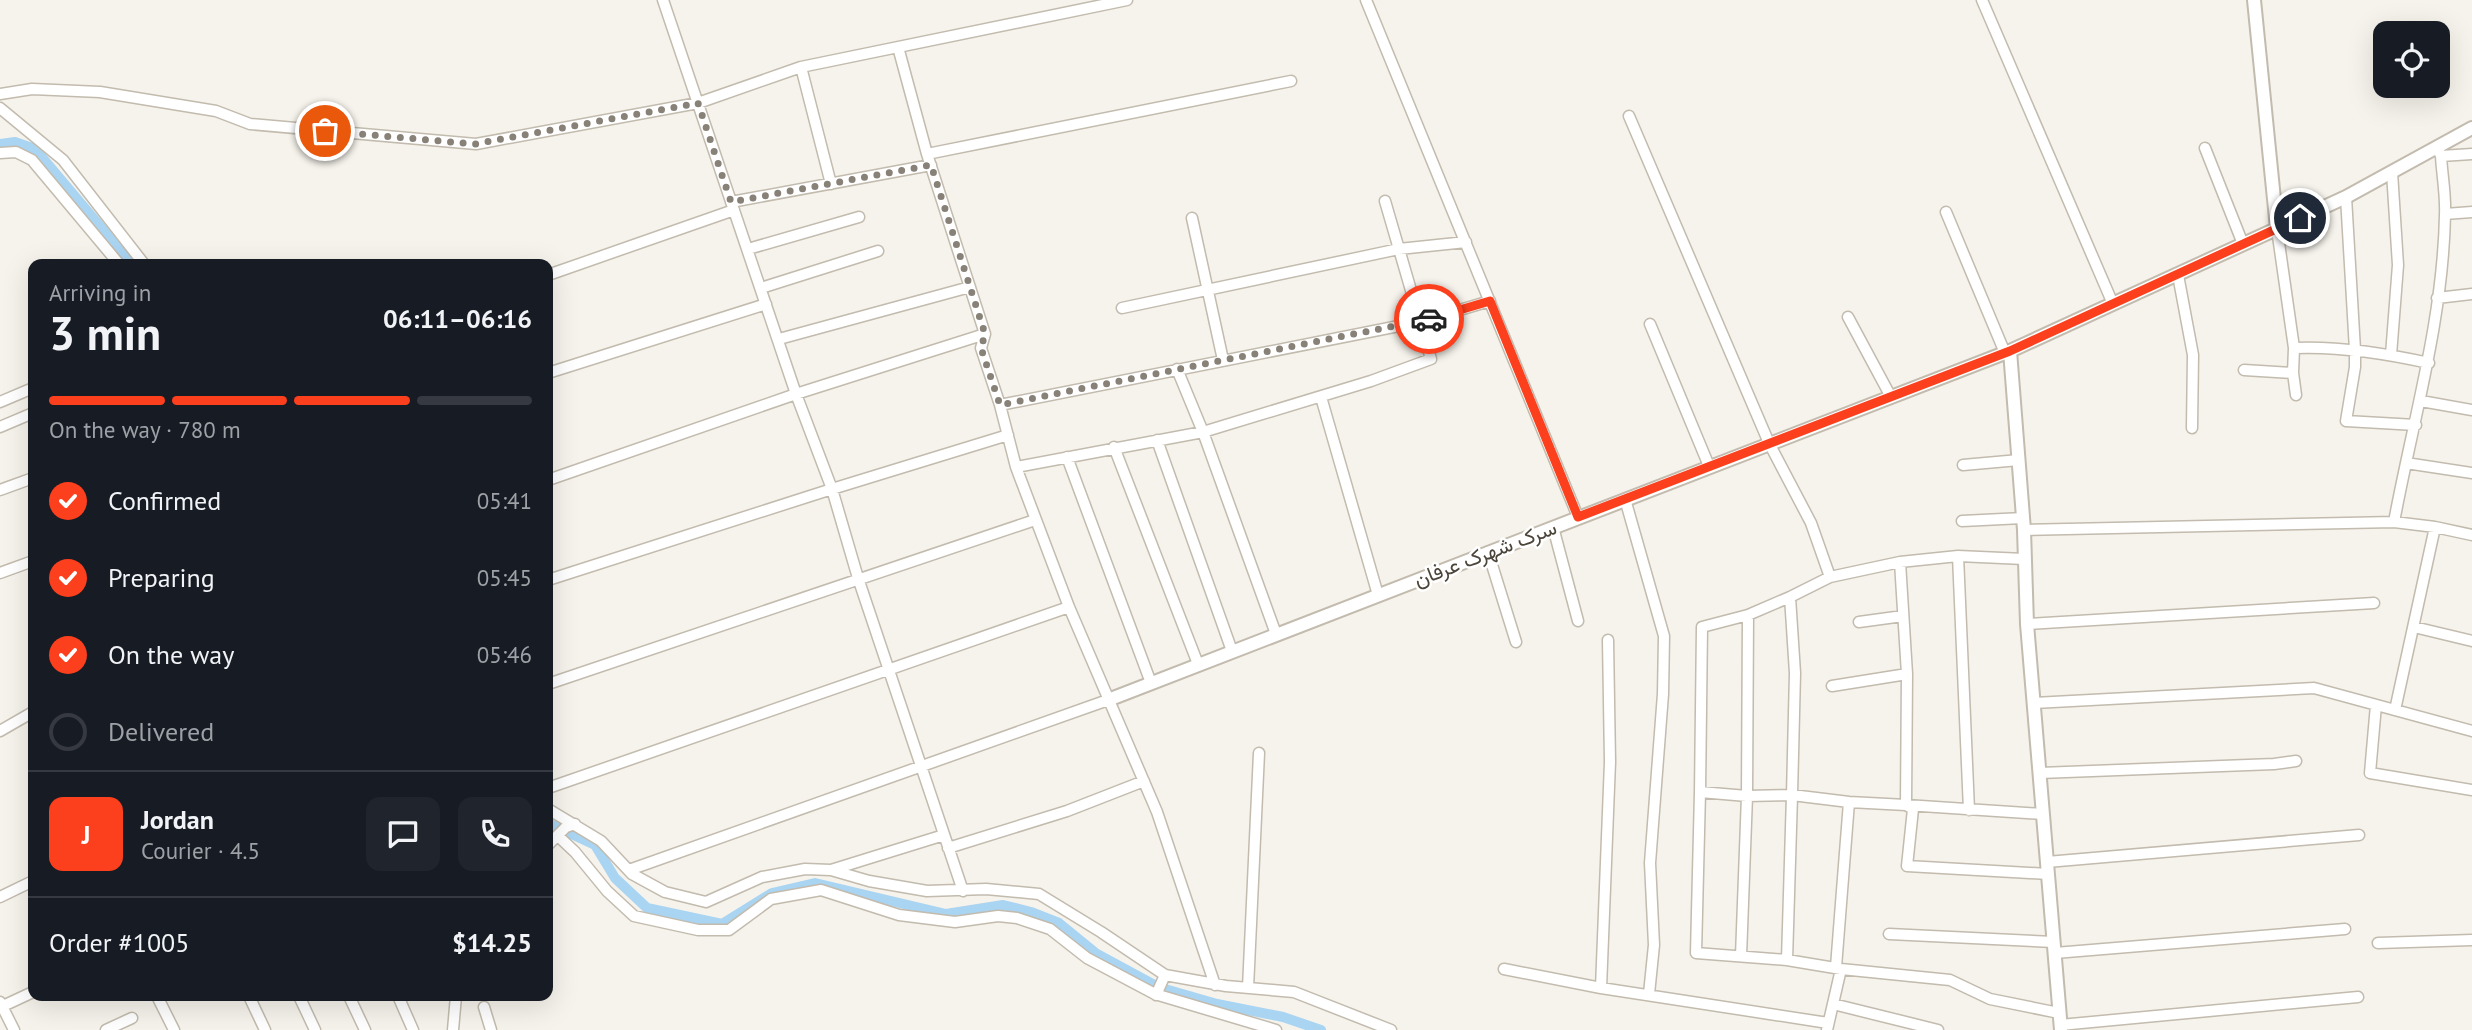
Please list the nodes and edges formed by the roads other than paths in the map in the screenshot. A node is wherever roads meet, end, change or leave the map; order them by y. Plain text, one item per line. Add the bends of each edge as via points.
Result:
1 (663, 0) edge
2 (1127, 0) edge
3 (1366, 0) edge
4 (1982, 0) edge
5 (2254, 0) edge
6 (898, 47) junction
7 (801, 66) junction
8 (1291, 81) dead end
9 (0, 94) edge
10 (698, 103) junction
11 (0, 108) edge
12 (1629, 116) dead end
13 (2472, 128) edge
14 (2205, 148) dead end
15 (2439, 152) junction
16 (0, 153) edge
17 (2472, 154) edge
18 (929, 160) junction
19 (2392, 172) junction
20 (831, 184) junction
21 (2346, 197) junction
22 (1385, 201) dead end
23 (733, 206) junction
24 (1946, 212) dead end
25 (2472, 212) edge
26 (2445, 214) junction
27 (859, 217) dead end
28 (1192, 218) dead end
29 (2277, 229) junction
30 (1466, 242) junction
31 (2243, 244) junction
32 (748, 249) junction
33 (1399, 250) junction
34 (878, 251) dead end
35 (115, 259) edge
36 (140, 259) edge
37 (553, 273) edge
38 (2178, 275) junction
39 (970, 287) junction
40 (761, 288) junction
41 (1207, 290) junction
42 (2472, 294) edge
43 (2437, 298) junction
44 (1490, 301) junction
45 (766, 304) junction
46 (2113, 304) junction
47 (1122, 308) dead end
48 (1848, 317) dead end
49 (1419, 322) junction
50 (1650, 324) dead end
51 (985, 334) junction
52 (779, 339) junction
53 (2294, 348) junction
54 (2355, 350) junction
55 (2008, 352) junction
56 (2391, 355) junction
57 (1223, 360) junction
58 (2429, 363) junction
59 (1177, 369) junction
60 (2244, 370) dead end
61 (553, 371) edge
62 (2293, 373) junction
63 (28, 390) edge
64 (796, 394) junction
65 (2296, 395) dead end
66 (1321, 397) junction
67 (1891, 397) junction
68 (0, 401) edge
69 (2421, 401) junction
70 (1000, 405) junction
71 (2472, 410) edge
72 (28, 415) edge
73 (2416, 425) junction
74 (0, 427) edge
75 (2192, 428) dead end
76 (1203, 432) junction
77 (1008, 435) junction
78 (1157, 440) junction
79 (1769, 443) junction
80 (1114, 447) junction
81 (1067, 457) junction
82 (2019, 460) junction
83 (2406, 463) junction
84 (1963, 465) dead end
85 (1709, 466) junction
86 (1016, 467) junction
87 (2472, 473) edge
88 (553, 478) edge
89 (28, 480) edge
90 (832, 489) junction
91 (0, 490) edge
92 (1625, 499) junction
93 (1578, 517) junction
94 (1035, 520) junction
95 (1962, 521) dead end
96 (2394, 522) junction
97 (2023, 524) junction
98 (1553, 527) junction
99 (2435, 527) junction
100 (2472, 536) edge
101 (1488, 552) junction
102 (1958, 556) junction
103 (2024, 559) junction
104 (1900, 562) junction
105 (28, 563) edge
106 (0, 573) edge
107 (1830, 577) junction
108 (553, 578) edge
109 (859, 578) junction
110 (1378, 595) junction
111 (1790, 597) junction
112 (2374, 603) dead end
113 (1069, 607) junction
114 (1748, 615) junction
115 (1903, 616) junction
116 (1578, 621) dead end
117 (1859, 622) dead end
118 (2027, 624) junction
119 (2414, 627) junction
120 (1276, 634) junction
121 (1608, 640) dead end
122 (2472, 641) edge
123 (1516, 642) dead end
124 (1232, 651) junction
125 (1198, 664) junction
126 (888, 669) junction
127 (1907, 674) junction
128 (553, 682) edge
129 (1151, 683) junction
130 (1832, 686) dead end
131 (1108, 699) junction
132 (2034, 703) junction
133 (2376, 705) junction
134 (2395, 710) junction
135 (28, 715) edge
136 (0, 731) edge
137 (2472, 731) edge
138 (1259, 753) dead end
139 (2296, 761) dead end
140 (921, 766) junction
141 (2040, 773) junction
142 (1144, 781) junction
143 (553, 786) edge
144 (2472, 790) edge
145 (1700, 792) junction
146 (1792, 795) junction
147 (1747, 796) junction
148 (1849, 802) junction
149 (1906, 805) junction
150 (1969, 810) junction
151 (553, 813) edge
152 (2043, 814) junction
153 (570, 826) junction
154 (558, 835) junction
155 (944, 835) junction
156 (2359, 835) dead end
157 (553, 840) edge
158 (948, 848) junction
159 (2047, 868) junction
160 (629, 870) junction
161 (831, 870) junction
162 (28, 883) edge
163 (963, 891) junction
164 (0, 897) edge
165 (2344, 929) dead end
166 (1889, 934) dead end
167 (2472, 940) edge
168 (2378, 943) dead end
169 (2054, 947) junction
170 (1741, 956) junction
171 (1787, 960) junction
172 (1839, 968) junction
173 (1504, 969) dead end
174 (1165, 975) junction
175 (1215, 985) junction
176 (1248, 988) junction
177 (1601, 988) junction
178 (28, 994) edge
179 (1649, 994) junction
180 (1156, 995) junction
181 (2358, 997) dead end
182 (160, 1001) edge
183 (251, 1001) edge
184 (301, 1001) edge
185 (351, 1001) edge
186 (400, 1001) edge
187 (456, 1001) edge
188 (1, 1004) edge
189 (1833, 1004) junction
190 (484, 1007) dead end
191 (132, 1018) dead end
192 (2060, 1023) edge
193 (1827, 1027) edge
194 (1261, 1028) edge
195 (14, 1030) edge
196 (106, 1030) edge
197 (174, 1030) edge
198 (265, 1030) edge
199 (315, 1030) edge
200 (365, 1030) edge
201 (413, 1030) edge
202 (453, 1030) edge
203 (491, 1030) edge
204 (1276, 1030) edge
205 (1391, 1030) edge
206 (1938, 1030) edge

1 - 10 street
2 - 6 street
3 - 30 street
4 - 46 street
5 - 29 street
6 - 7 street
6 - 18 street
7 - 10 street
7 - 20 street
8 - 18 street
9 - 10 street via 32,89 100,92 216,111 250,124 475,144
10 - 23 street
11 - 36 street via 63,160
12 - 79 street
13 - 15 street, سرک شهرک عرفان
14 - 31 street
15 - 17 street
15 - 19 street, سرک شهرک عرفان
15 - 26 street
16 - 35 street via 16,152 32,160
18 - 20 street
18 - 39 street
19 - 21 street, سرک شهرک عرفان
19 - 56 street via 2398,265
20 - 23 street
21 - 29 street, سرک شهرک عرفان
21 - 54 street
22 - 33 street
23 - 32 street
23 - 37 street
24 - 55 street
25 - 26 street
26 - 43 street
27 - 32 street
28 - 41 street
29 - 31 street, سرک شهرک عرفان
29 - 53 street
30 - 33 street
30 - 44 street
31 - 38 street, سرک شهرک عرفان
32 - 40 street
33 - 41 street
33 - 49 street
34 - 40 street
38 - 46 street, سرک شهرک عرفان
38 - 75 street via 2193,355
39 - 51 street
39 - 52 street
40 - 45 street
41 - 47 street
41 - 57 street
42 - 43 street
43 - 58 street
44 - 49 street
44 - 93 street
45 - 52 street
45 - 61 street
46 - 55 street, سرک شهرک عرفان
48 - 67 street
49 - 57 street
49 - 66 street via 1431,359
50 - 85 street
51 - 64 street
51 - 70 street via 981,348
52 - 64 street
53 - 54 street
53 - 62 street
54 - 56 street
54 - 73 street via 2346,421
55 - 67 street, سرک شهرک عرفان
55 - 82 street
56 - 58 street
57 - 59 street
58 - 69 street
59 - 70 street
59 - 76 street
60 - 62 street
62 - 65 street
63 - 68 street
64 - 88 street
64 - 90 street
66 - 76 street
66 - 110 street
67 - 79 street, سرک شهرک عرفان
69 - 71 street
69 - 73 street
70 - 77 street
72 - 74 street
73 - 83 street
76 - 78 street
76 - 120 street
77 - 86 street
77 - 90 street
78 - 80 street
78 - 124 street
79 - 85 street, سرک شهرک عرفان
79 - 107 street via 1811,523
80 - 81 street
80 - 125 street
81 - 86 street
81 - 129 street
82 - 84 street
82 - 97 street
83 - 87 street
83 - 96 street
85 - 92 street, سرک شهرک عرفان
86 - 94 street
89 - 91 street
90 - 108 street
90 - 109 street
92 - 93 street, سرک شهرک عرفان
92 - 179 street via 1664,636 1650,863 1654,945
93 - 98 street, سرک شهرک عرفان
94 - 109 street
94 - 113 street
95 - 97 street
96 - 97 street
96 - 99 street
97 - 103 street
98 - 101 street, سرک شهرک عرفان
98 - 116 street
99 - 100 street
99 - 119 street
101 - 110 street, سرک شهرک عرفان
101 - 123 street
102 - 103 street
102 - 104 street
102 - 150 street
103 - 118 street
104 - 107 street
104 - 115 street
105 - 106 street
107 - 111 street
109 - 126 street
109 - 128 street
110 - 120 street, سرک شهرک عرفان
111 - 114 street
111 - 146 street via 1795,673
112 - 118 street
113 - 126 street
113 - 131 street
114 - 145 street via 1702,627
114 - 147 street
115 - 117 street
115 - 127 street
118 - 132 street
119 - 122 street
119 - 134 street
120 - 124 street, سرک شهرک عرفان
121 - 177 street via 1610,762
124 - 125 street, سرک شهرک عرفان
125 - 129 street, سرک شهرک عرفان
126 - 140 street
126 - 143 street
127 - 130 street
127 - 149 street
129 - 131 street, سرک شهرک عرفان
131 - 140 street
131 - 142 street
132 - 133 street via 2314,688
132 - 141 street
133 - 134 street
133 - 144 street via 2370,773
134 - 137 street
135 - 136 street
138 - 176 street
139 - 141 street
140 - 155 street
140 - 160 street
141 - 152 street
142 - 158 street via 1068,811
142 - 175 street
145 - 147 street
145 - 170 street via 1696,953
146 - 147 street
146 - 148 street
146 - 171 street
147 - 170 street
148 - 149 street
148 - 172 street
149 - 150 street
149 - 159 street via 1913,809 1908,866
150 - 152 street
151 - 153 street
152 - 159 street
153 - 154 street
153 - 160 street via 601,841
154 - 157 street
154 - 180 street via 634,916 698,930 729,930 771,899 821,890 899,915 955,922 1017,918 1050,929 1087,958
155 - 158 street
155 - 161 street
156 - 159 street
158 - 163 street
159 - 169 street
160 - 161 street via 665,892 706,902 762,877 806,869
161 - 163 street via 927,891
162 - 164 street
163 - 174 street via 1039,894
165 - 169 street
166 - 169 street
167 - 168 street
169 - 192 street
170 - 171 street
171 - 172 street
172 - 189 street
172 - 192 street via 1950,979 1990,999
173 - 177 street
174 - 175 street
174 - 180 street
175 - 176 street
176 - 205 street via 1294,992
177 - 179 street
178 - 188 street
179 - 193 street
180 - 194 street
181 - 192 street
182 - 197 street
183 - 198 street
184 - 199 street
185 - 200 street
186 - 201 street
187 - 202 street
188 - 195 street
189 - 193 street
189 - 206 street
190 - 203 street
191 - 196 street
194 - 204 street

